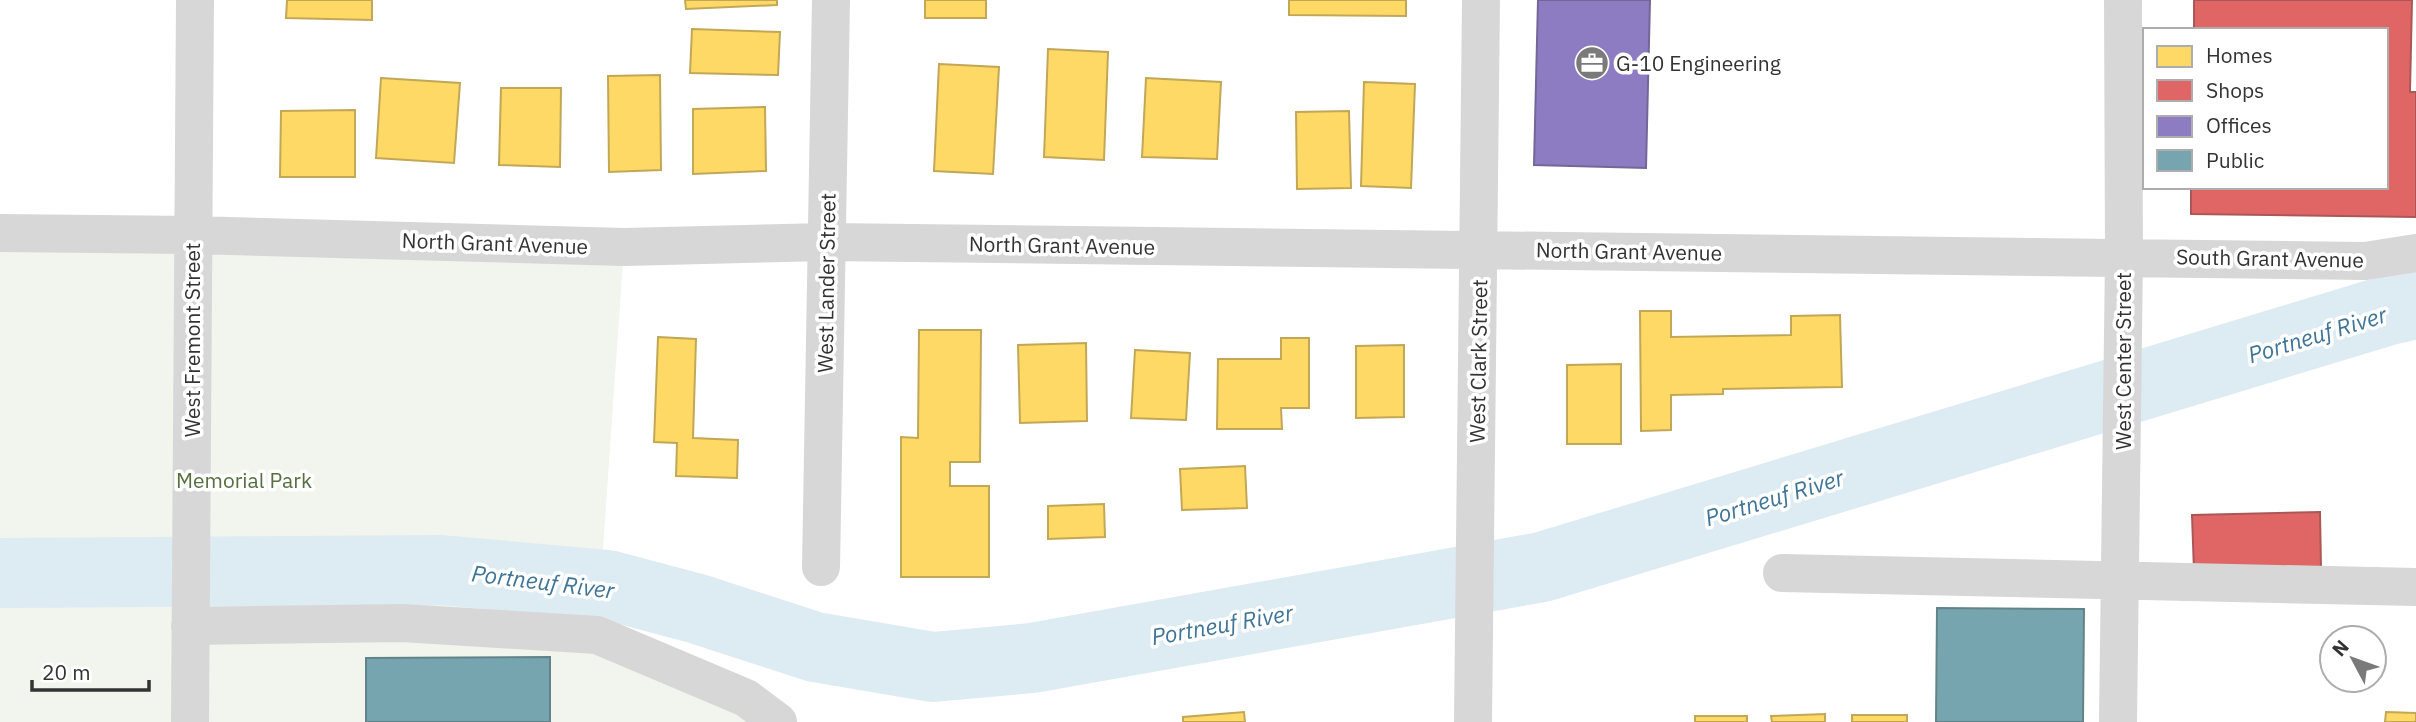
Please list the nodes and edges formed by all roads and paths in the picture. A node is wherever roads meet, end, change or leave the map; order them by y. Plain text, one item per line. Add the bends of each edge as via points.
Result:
1 (195, 0) edge
2 (831, 0) edge
3 (1480, 0) edge
4 (2123, 0) edge
5 (0, 233) edge
6 (193, 235) junction
7 (827, 242) junction
8 (1479, 249) junction
9 (2416, 253) edge
10 (2124, 256) junction
11 (821, 567) dead end
12 (1782, 573) dead end
13 (2121, 582) junction
14 (2416, 587) edge
15 (190, 626) junction
16 (190, 722) edge
17 (778, 722) edge
18 (1473, 722) edge
19 (2118, 722) edge

1 - 6 street, West Fremont Street
2 - 7 street, West Lander Street
3 - 8 street, West Clark Street
4 - 10 street, West Center Street
5 - 6 street, North Grant Avenue
6 - 7 street, North Grant Avenue via 624,247
6 - 15 street, West Fremont Street
7 - 8 street, North Grant Avenue
7 - 11 street, West Lander Street
8 - 10 street, North Grant Avenue
8 - 18 street, West Clark Street
9 - 10 street, South Grant Avenue via 2365,261
10 - 13 street, West Center Street
12 - 13 street
13 - 14 street
13 - 19 street, West Center Street
15 - 16 street, West Fremont Street
15 - 17 street via 402,623 597,635 746,698

